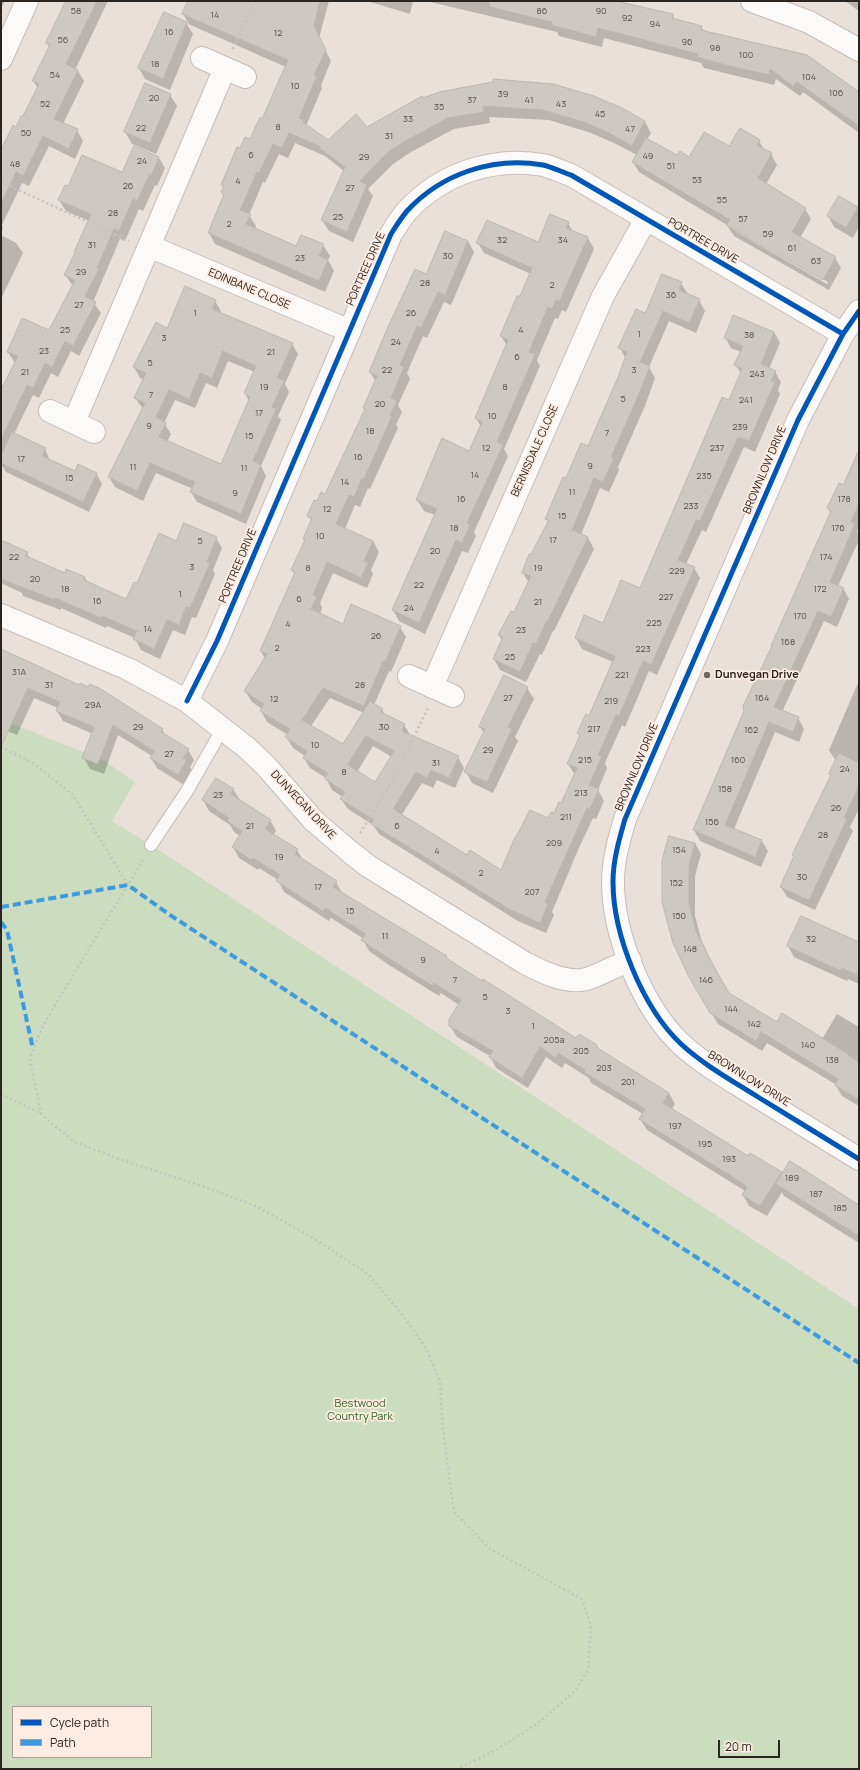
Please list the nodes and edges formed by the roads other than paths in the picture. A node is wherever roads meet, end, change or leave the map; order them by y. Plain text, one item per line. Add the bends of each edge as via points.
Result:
1 (27, 1) edge
2 (752, 1) edge
3 (859, 50) edge
4 (202, 58) dead end
5 (1, 59) edge
6 (225, 68) junction
7 (245, 77) dead end
8 (646, 219) junction
9 (149, 246) junction
10 (859, 311) edge
11 (350, 331) junction
12 (843, 334) junction
13 (50, 411) dead end
14 (74, 422) junction
15 (94, 432) dead end
16 (1, 615) edge
17 (409, 676) dead end
18 (432, 686) junction
19 (453, 696) dead end
20 (187, 701) junction
21 (223, 728) junction
22 (152, 845) road end
23 (630, 960) junction
24 (859, 1159) edge

1 - 5 street
2 - 3 street via 809,22
4 - 6 street
6 - 7 street
6 - 9 street
8 - 11 street, PORTREE DRIVE via 571,175 544,165 509,163 465,172 444,181 406,212 391,234
8 - 12 street, PORTREE DRIVE
8 - 18 street, BERNISDALE CLOSE via 603,296
9 - 11 street, EDINBANE CLOSE
9 - 14 street
10 - 12 street, BROWNLOW DRIVE
11 - 20 street, PORTREE DRIVE via 216,641
12 - 23 street, BROWNLOW DRIVE via 798,420 625,819 616,852 613,882 621,936
13 - 14 street
14 - 15 street
16 - 20 street, DUNVEGAN DRIVE via 128,669
17 - 18 street
18 - 19 street
20 - 21 street, DUNVEGAN DRIVE
21 - 22 lane
21 - 23 street, DUNVEGAN DRIVE via 266,766 314,821 368,866 540,970 571,980 586,979
23 - 24 street, BROWNLOW DRIVE via 649,1001 661,1019 680,1042 706,1065

